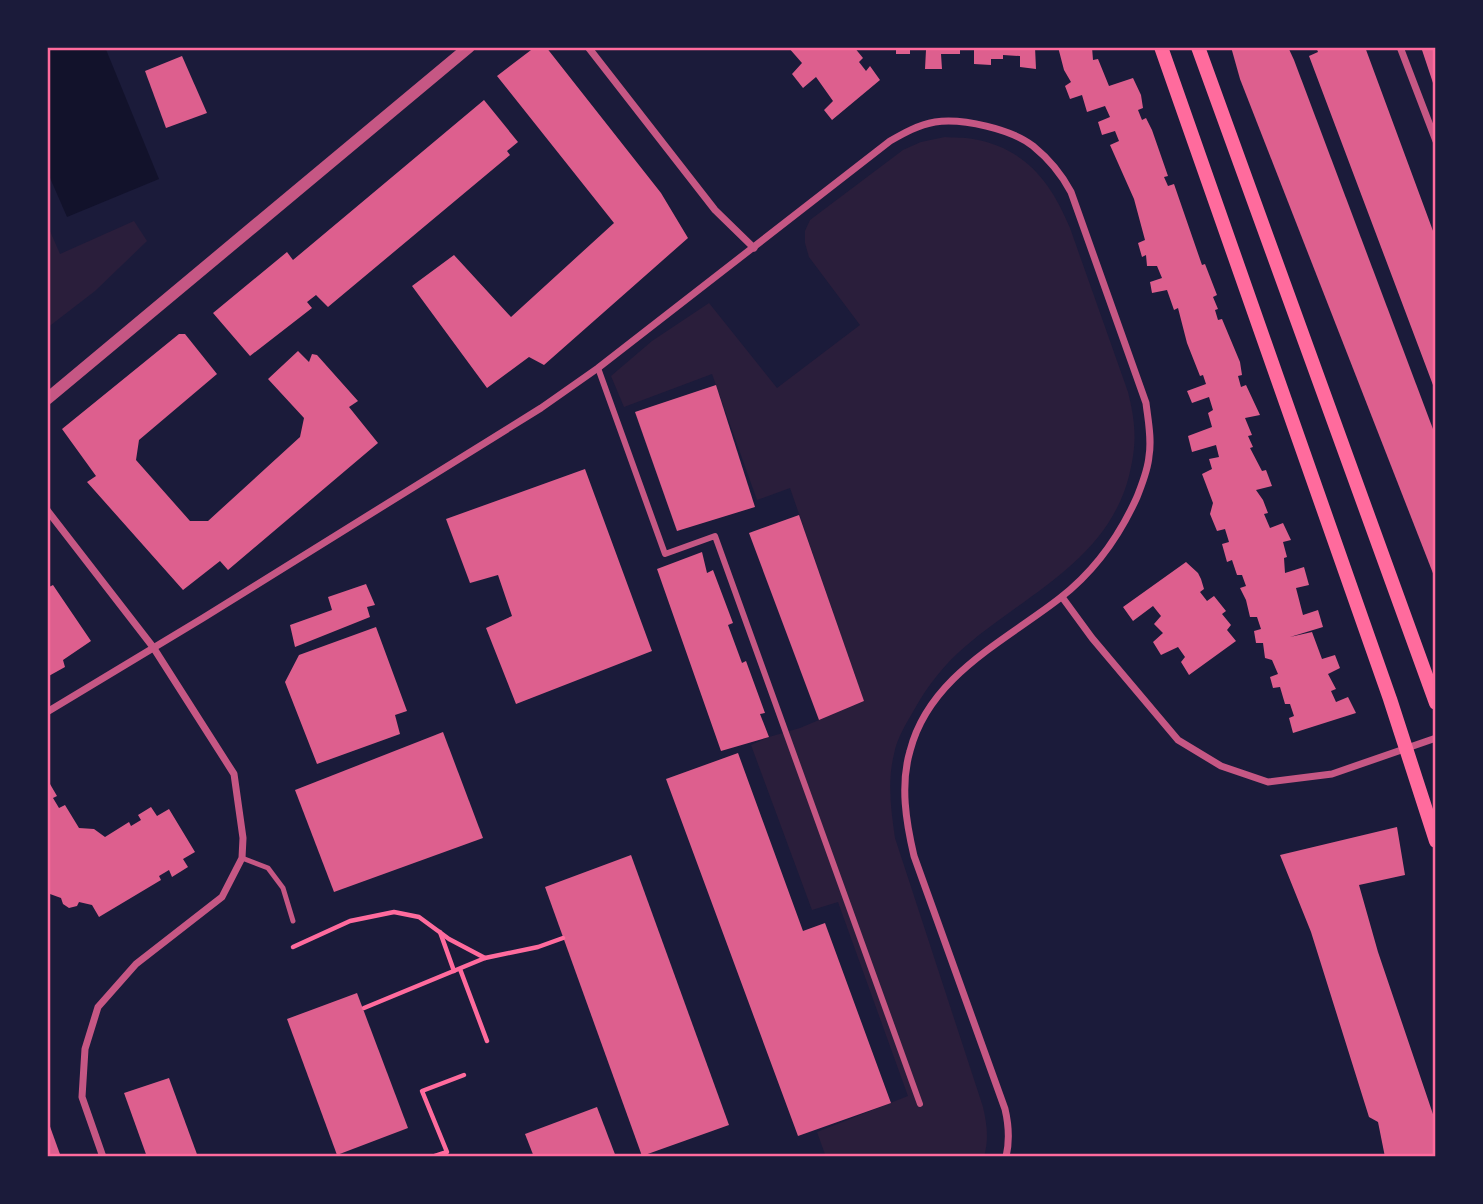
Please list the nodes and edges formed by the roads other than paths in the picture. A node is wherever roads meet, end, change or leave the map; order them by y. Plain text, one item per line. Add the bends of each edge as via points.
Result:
1 (469, 47) edge
2 (588, 47) edge
3 (1161, 47) edge
4 (1198, 47) edge
5 (1401, 47) edge
6 (1436, 141) edge
7 (754, 248) junction
8 (598, 368) junction
9 (47, 399) edge
10 (47, 510) edge
11 (1062, 597) junction
12 (153, 647) junction
13 (1436, 703) edge
14 (47, 712) edge
15 (1436, 738) edge
16 (1406, 749) junction
17 (1436, 841) edge
18 (242, 858) junction
19 (293, 921) dead end
20 (920, 1104) dead end
21 (103, 1157) edge
22 (1006, 1157) edge

1 - 9 street
2 - 7 street via 715,210
3 - 16 main road
4 - 13 main road
5 - 6 street
7 - 8 street
7 - 11 street via 890,141 935,122 961,122 1014,136 1032,145 1062,175 1082,218 1146,403 1150,456 1115,539 1098,564
8 - 12 street via 541,408
8 - 20 street via 665,554 715,536
10 - 12 street
11 - 16 street via 1178,740 1221,766 1268,782 1332,774
11 - 22 street via 947,685 920,725 905,775 914,856 1005,1109 1009,1125
12 - 14 street
12 - 18 street via 234,774
15 - 16 street
16 - 17 main road
18 - 19 lane via 268,868 283,888
18 - 21 street via 222,897 136,964 98,1007 85,1049 82,1097

